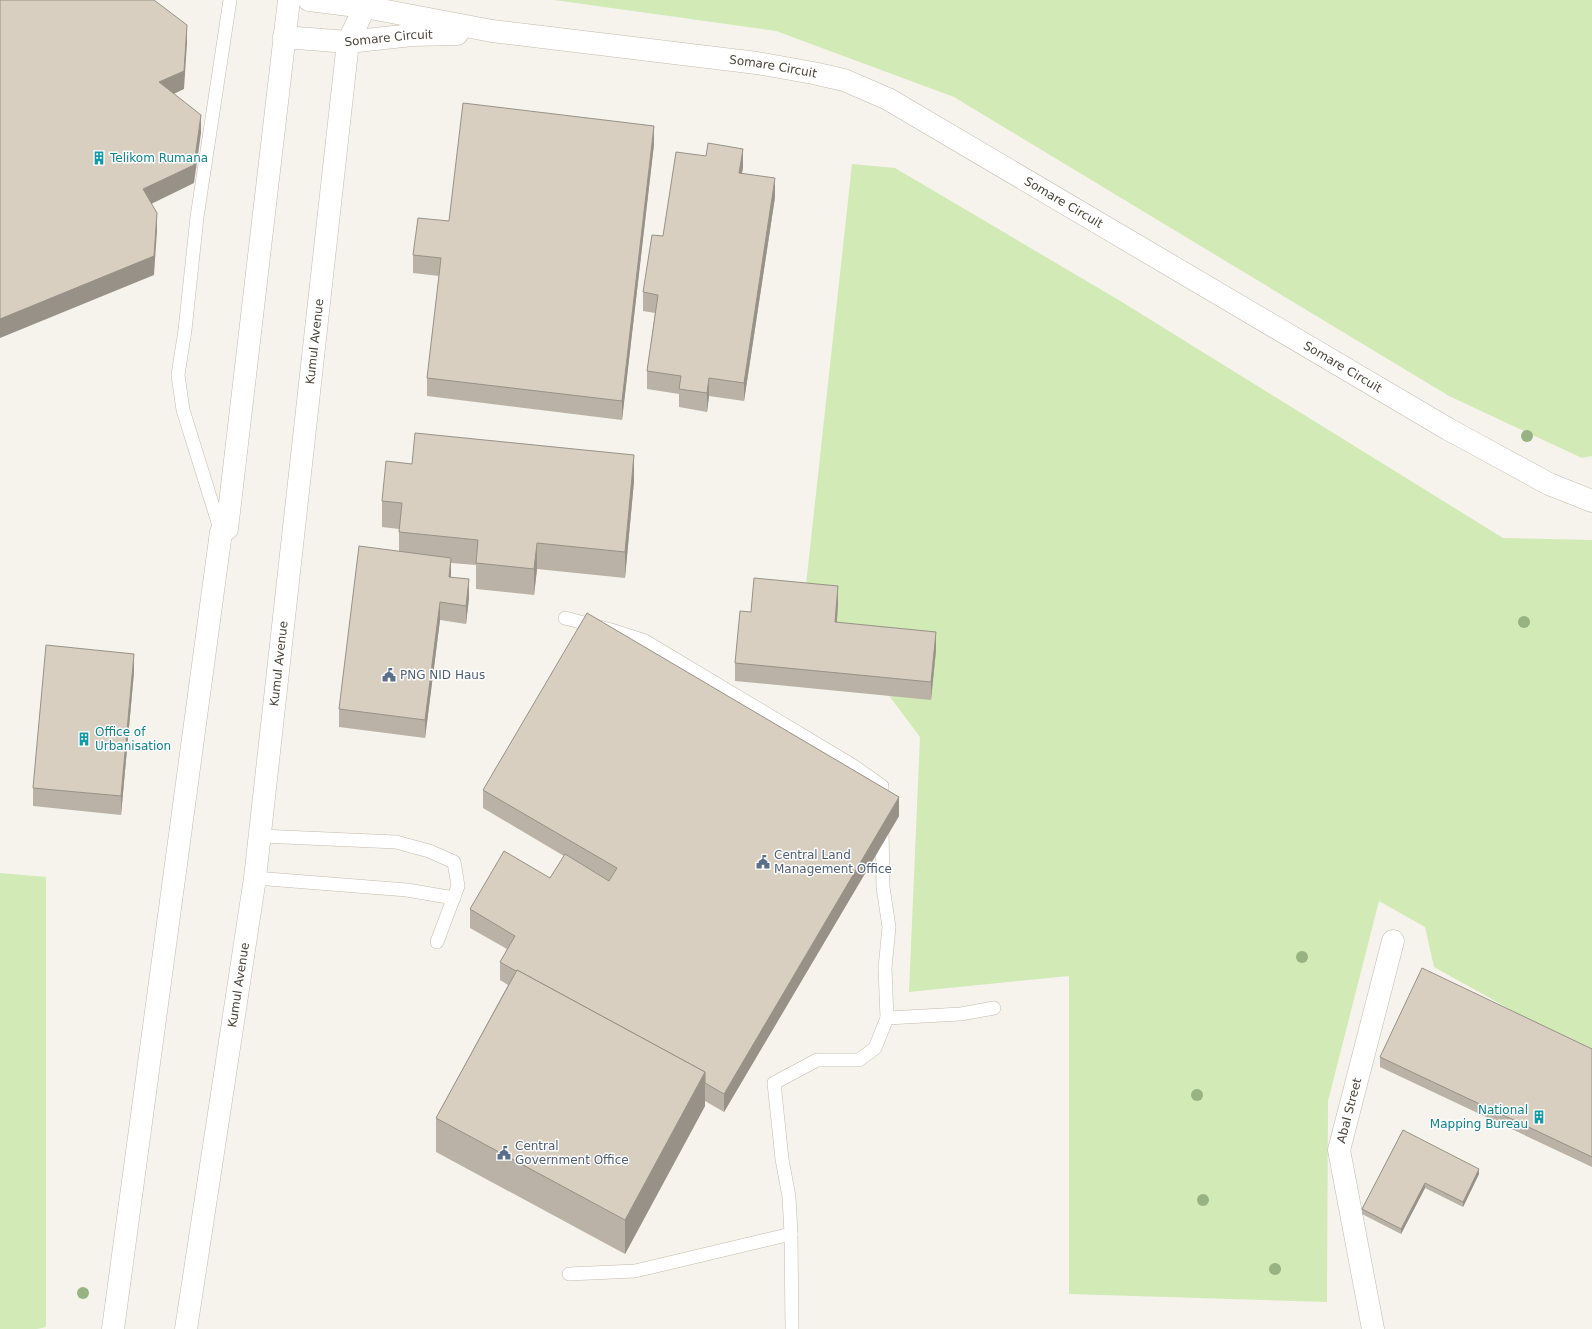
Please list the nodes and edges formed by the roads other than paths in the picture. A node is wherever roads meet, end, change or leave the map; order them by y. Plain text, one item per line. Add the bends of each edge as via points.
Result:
1 (230, 0) edge
2 (289, 0) edge
3 (309, 0) edge
4 (364, 4) edge
5 (492, 31) junction
6 (284, 37) junction
7 (348, 42) junction
8 (1592, 501) edge
9 (221, 532) junction
10 (565, 618) dead end
11 (261, 836) junction
12 (255, 878) junction
13 (454, 898) junction
14 (1393, 941) dead end
15 (437, 942) dead end
16 (994, 1008) dead end
17 (887, 1018) junction
18 (791, 1234) junction
19 (569, 1274) dead end
20 (113, 1329) edge
21 (186, 1329) edge
22 (792, 1329) edge
23 (1373, 1329) edge

1 - 9 lane via 197,217 178,375 183,410
2 - 6 street
3 - 4 street, Somare Circuit
4 - 5 street, Somare Circuit
4 - 7 street, Kumul Avenue
5 - 7 street, Somare Circuit via 412,35
5 - 8 street, Somare Circuit via 757,63 844,80 888,99 1448,429 1549,484
6 - 7 street, Somare Circuit
6 - 9 street via 227,529
7 - 11 street, Kumul Avenue
9 - 20 street
10 - 17 lane via 645,642 852,764 882,786 883,887 888,927 885,968
11 - 12 street, Kumul Avenue
11 - 13 lane via 396,842 429,851 454,862 458,886
12 - 13 lane via 407,890
12 - 21 street, Kumul Avenue
13 - 15 lane
14 - 23 street, Abal Street via 1339,1150
16 - 17 lane via 961,1014
17 - 18 lane via 875,1048 859,1060 817,1060 774,1083 789,1197
18 - 19 lane via 635,1271
18 - 22 lane

